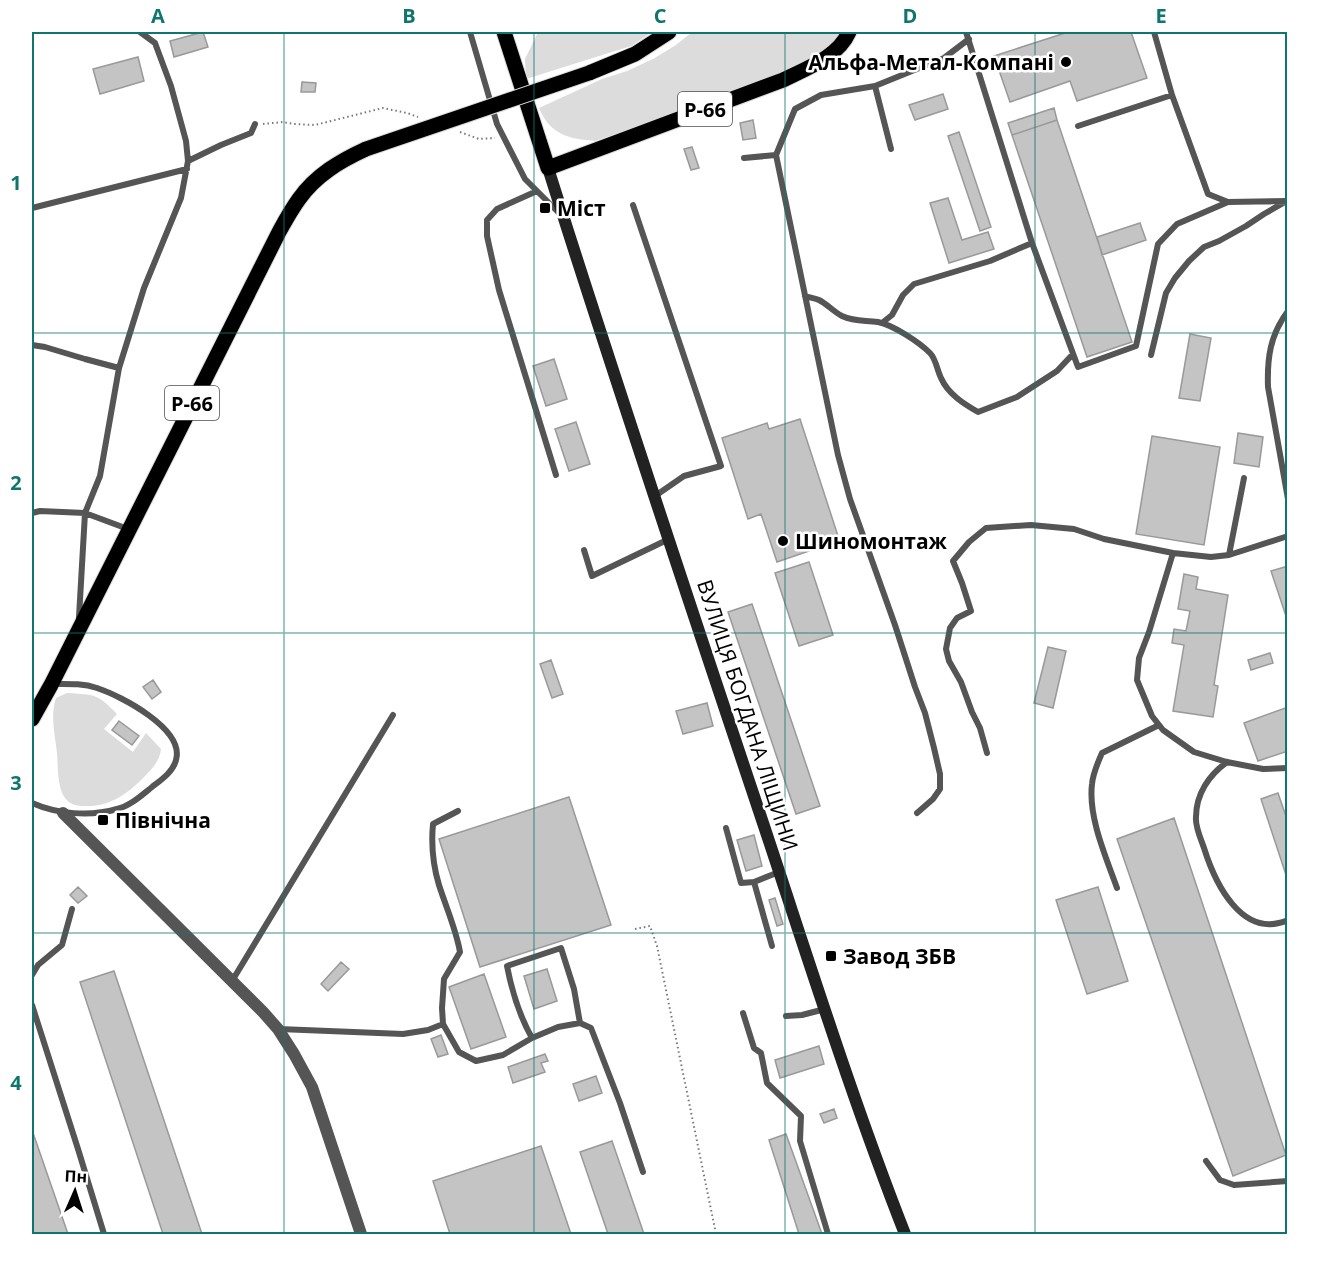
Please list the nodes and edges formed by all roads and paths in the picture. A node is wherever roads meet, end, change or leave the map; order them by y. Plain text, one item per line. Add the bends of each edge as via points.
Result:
1 (140, 32) edge
2 (470, 32) edge
3 (504, 32) edge
4 (669, 32) edge
5 (849, 32) edge
6 (966, 32) edge
7 (1155, 32) edge
8 (969, 39) junction
9 (875, 86) junction
10 (1172, 95) junction
11 (421, 118) dead end
12 (255, 124) joint
13 (1078, 126) dead end
14 (459, 132) dead end
15 (504, 137) junction
16 (891, 149) dead end
17 (777, 155) junction
18 (744, 158) dead end
19 (188, 161) junction
20 (548, 168) junction
21 (187, 169) junction
22 (537, 191) junction
23 (1228, 202) junction
24 (1287, 202) edge
25 (633, 205) dead end
26 (32, 208) edge
27 (564, 218) junction
28 (1032, 243) junction
29 (806, 296) junction
30 (1287, 311) edge
31 (882, 323) junction
32 (32, 345) edge
33 (1073, 354) junction
34 (1151, 355) dead end
35 (119, 368) junction
36 (556, 475) dead end
37 (1244, 478) dead end
38 (655, 496) junction
39 (1287, 499) edge
40 (32, 513) edge
41 (85, 513) junction
42 (128, 529) junction
43 (1287, 536) edge
44 (669, 539) junction
45 (584, 550) dead end
46 (1173, 553) junction
47 (1229, 555) junction
48 (79, 628) junction
49 (51, 684) junction
50 (393, 714) dead end
51 (32, 718) edge
52 (1159, 725) junction
53 (987, 753) dead end
54 (1227, 762) junction
55 (1287, 768) edge
56 (32, 803) edge
57 (458, 811) dead end
58 (63, 813) junction
59 (917, 813) dead end
60 (726, 828) dead end
61 (779, 872) junction
62 (754, 882) junction
63 (1117, 888) dead end
64 (72, 909) dead end
65 (1287, 920) edge
66 (635, 929) dead end
67 (772, 946) dead end
68 (32, 975) edge
69 (232, 981) junction
70 (32, 1005) edge
71 (825, 1009) junction
72 (743, 1013) dead end
73 (786, 1016) dead end
74 (580, 1023) junction
75 (443, 1024) junction
76 (278, 1029) junction
77 (532, 1038) junction
78 (1206, 1161) dead end
79 (643, 1172) dead end
80 (1287, 1181) edge
81 (104, 1234) edge
82 (361, 1234) edge
83 (716, 1234) edge
84 (828, 1234) edge
85 (905, 1234) edge

1 - 19 lane via 155,43 171,86
2 - 15 lane
3 - 20 main road
4 - 42 main road, Р-66, bridge via 635,54 589,73 366,149 320,177 299,199 279,232
5 - 20 main road, Р-66 via 821,61 783,80
6 - 8 lane
7 - 10 lane
8 - 9 lane via 944,58
8 - 28 lane
9 - 16 lane
9 - 17 lane via 821,95 795,109
10 - 13 lane
10 - 23 lane via 1208,194
11 - 12 path via 383,108 315,125
12 - 19 lane via 250,133
14 - 15 path via 479,139
15 - 22 lane via 525,179
17 - 18 lane
17 - 29 lane
19 - 21 lane
20 - 27 main road, ВУЛИЦЯ БОГДАНА ЛІЩИНИ
21 - 26 lane
21 - 35 lane via 181,198 144,288
22 - 27 lane
22 - 36 lane via 497,209 487,220 487,236 499,290
23 - 24 lane
23 - 33 lane via 1177,224 1158,244 1136,346 1078,367
24 - 34 lane via 1204,247 1189,261 1166,293
25 - 38 lane via 721,466 684,476
27 - 38 main road, ВУЛИЦЯ БОГДАНА ЛІЩИНИ
28 - 31 lane via 990,261 914,284
28 - 33 lane
29 - 31 lane via 852,320
29 - 59 lane via 850,499 925,713 940,774 940,789
30 - 39 lane via 1277,325 1267,371
31 - 33 lane via 932,355 942,382 978,412 1017,397 1057,371
32 - 35 lane
35 - 41 lane via 100,476
37 - 47 lane
38 - 44 main road, ВУЛИЦЯ БОГДАНА ЛІЩИНИ
40 - 41 lane
41 - 42 lane
41 - 48 lane
42 - 48 main road, Р-66
43 - 47 lane
44 - 45 lane via 592,576
44 - 61 main road, ВУЛИЦЯ БОГДАНА ЛІЩИНИ
46 - 47 lane
46 - 52 lane via 1138,658 1137,680
46 - 53 lane via 1050,526 986,528 969,542 953,561 971,611 957,618 950,628 946,649
48 - 49 main road, Р-66
49 - 51 main road, Р-66
49 - 58 lane via 96,687 140,710 172,736 177,759 157,783 118,809
50 - 69 lane
52 - 54 lane via 1194,752
52 - 63 lane via 1102,753 1092,783 1094,817
54 - 55 lane via 1263,770
54 - 65 lane via 1206,782 1195,818 1209,863 1227,897 1242,915 1268,925
56 - 58 lane
57 - 75 lane via 433,824 438,883 460,952 444,979
58 - 69 street
60 - 62 lane via 741,883
61 - 62 lane
61 - 71 main road, ВУЛИЦЯ БОГДАНА ЛІЩИНИ
62 - 67 lane
64 - 68 lane via 62,945 38,964
66 - 83 path via 650,926 657,946
69 - 76 street
70 - 81 lane
71 - 73 lane
71 - 85 main road, ВУЛИЦЯ БОГДАНА ЛІЩИНИ
72 - 84 lane via 754,1048 761,1053 767,1083 801,1116 800,1141
74 - 77 lane
74 - 77 lane via 561,948 507,966 511,989
74 - 79 lane via 591,1028
75 - 76 lane via 403,1034
75 - 77 lane via 459,1052 476,1061 503,1054
76 - 82 street via 312,1087
78 - 80 lane via 1220,1180 1234,1185

